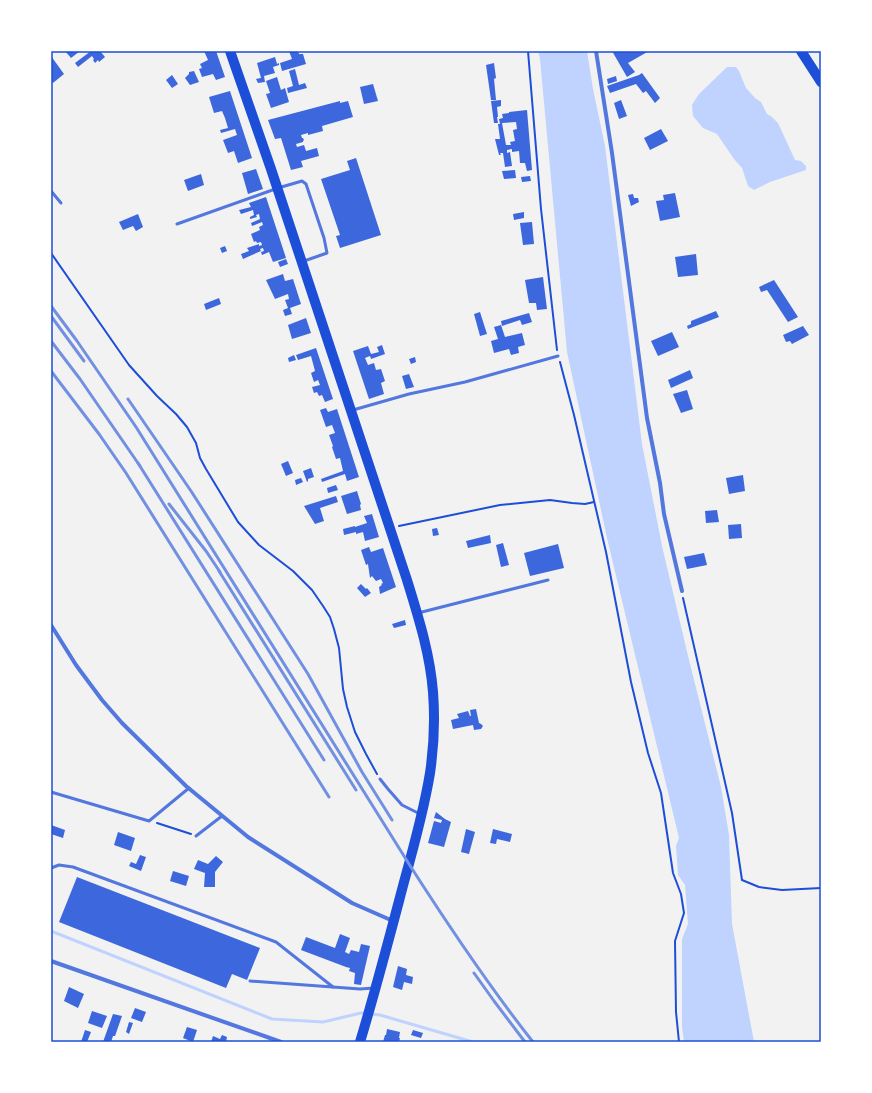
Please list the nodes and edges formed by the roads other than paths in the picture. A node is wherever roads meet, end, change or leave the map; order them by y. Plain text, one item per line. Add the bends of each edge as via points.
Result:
1 (230, 51) edge
2 (596, 51) edge
3 (801, 51) edge
4 (821, 82) edge
5 (278, 188) junction
6 (51, 191) edge
7 (61, 203) dead end
8 (177, 224) dead end
9 (302, 262) junction
10 (558, 356) road end
11 (351, 411) junction
12 (548, 580) dead end
13 (682, 591) road end
14 (417, 613) junction
15 (51, 625) edge
16 (380, 779) road end
17 (189, 788) junction
18 (51, 792) edge
19 (422, 815) junction
20 (222, 816) junction
21 (196, 836) road end
22 (51, 868) edge
23 (394, 922) junction
24 (51, 961) edge
25 (250, 981) dead end
26 (333, 987) junction
27 (376, 988) junction
28 (281, 1042) edge
29 (360, 1042) edge

1 - 5 main road
2 - 13 street via 646,418
3 - 4 main road
5 - 8 lane
5 - 9 main road
5 - 9 lane via 302,181 306,184 324,238 327,253
6 - 7 lane
9 - 11 main road
10 - 11 lane
11 - 14 main road
12 - 14 lane
14 - 19 main road via 429,661 434,708 430,772
15 - 17 street via 102,700
16 - 19 lane via 402,805
17 - 18 lane via 149,821
17 - 20 street
19 - 23 main road
20 - 21 lane
20 - 23 street via 248,837 352,903
22 - 26 lane via 59,865 73,867 276,942
23 - 27 main road
24 - 28 street
25 - 26 lane
26 - 27 lane
27 - 29 main road

